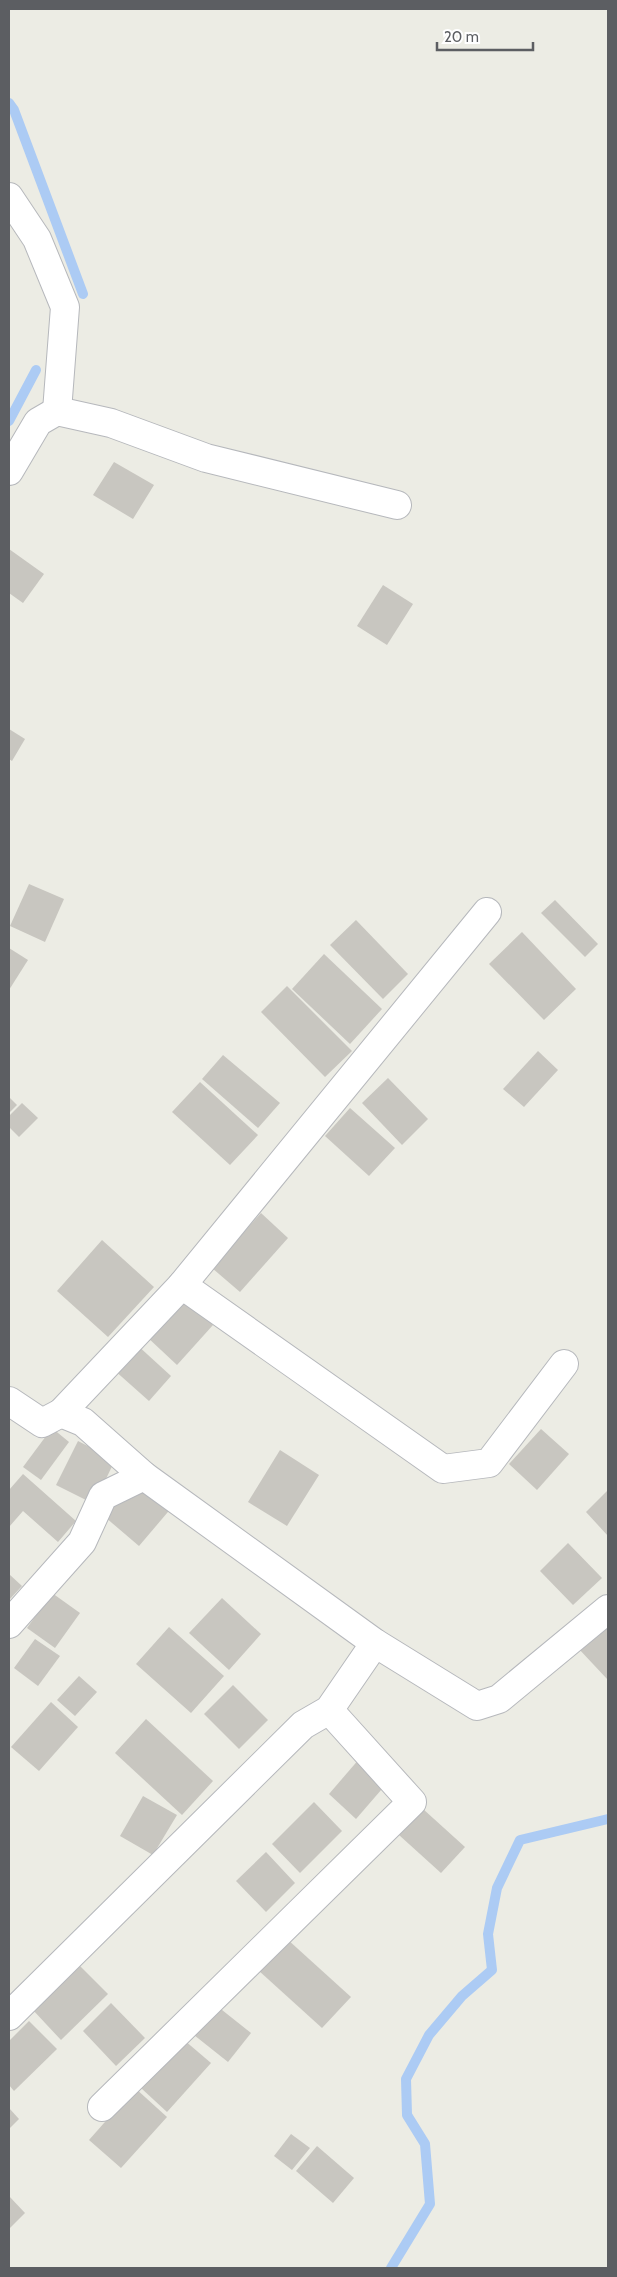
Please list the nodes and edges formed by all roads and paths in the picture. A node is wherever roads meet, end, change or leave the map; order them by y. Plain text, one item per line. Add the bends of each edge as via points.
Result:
1 (9, 197) edge
2 (56, 410) junction
3 (9, 471) edge
4 (397, 505) dead end
5 (487, 912) dead end
6 (182, 1285) junction
7 (564, 1364) dead end
8 (9, 1401) edge
9 (61, 1413) junction
10 (144, 1476) junction
11 (608, 1609) edge
12 (9, 1624) edge
13 (375, 1643) junction
14 (329, 1710) junction
15 (9, 2016) edge
16 (102, 2108) dead end

1 - 2 street via 37,239 65,307
2 - 3 street via 38,422
2 - 4 street via 111,423 206,458
5 - 6 street
6 - 7 street via 443,1469 489,1463
6 - 9 street
8 - 9 street via 42,1422
9 - 10 street via 83,1422
10 - 12 street via 103,1496 82,1542
10 - 13 street
11 - 13 street via 499,1699 478,1706
13 - 14 street
14 - 15 street via 303,1725
14 - 16 street via 412,1802

